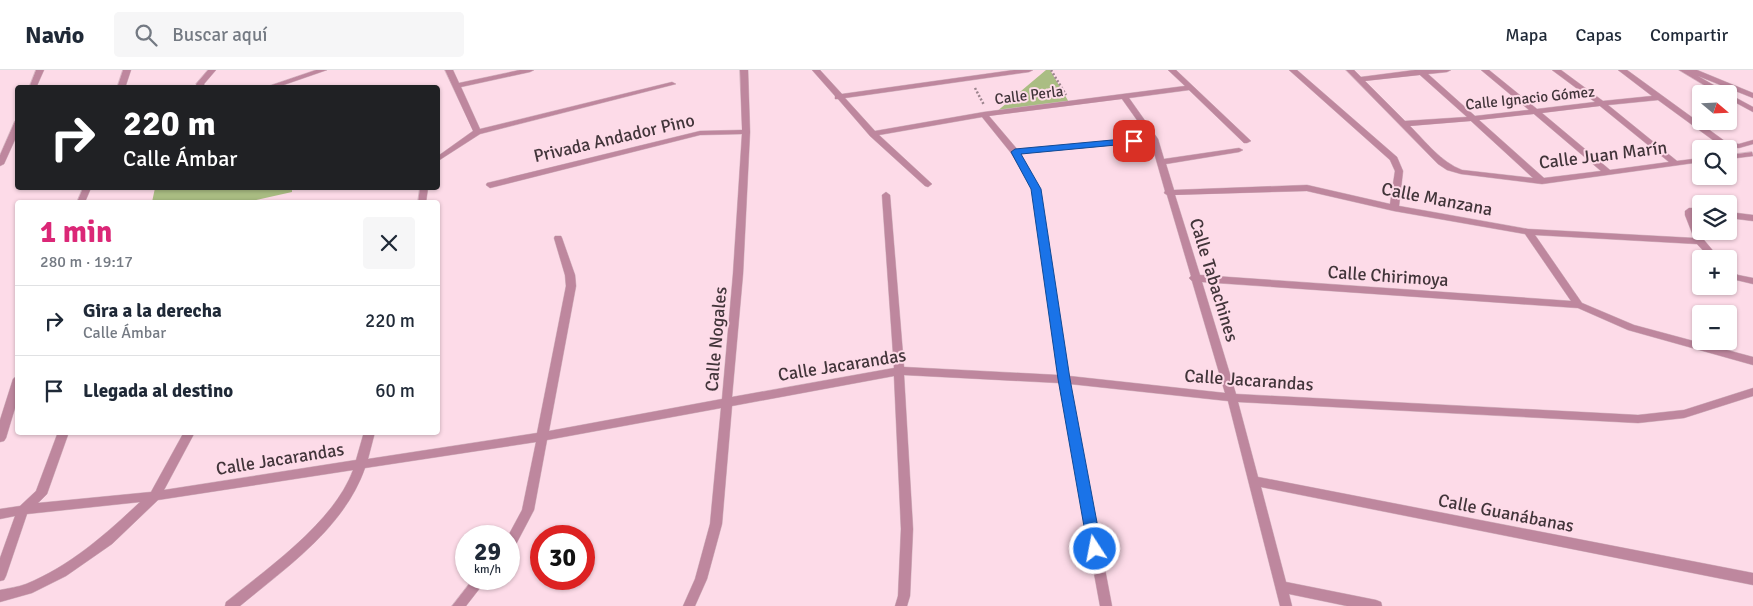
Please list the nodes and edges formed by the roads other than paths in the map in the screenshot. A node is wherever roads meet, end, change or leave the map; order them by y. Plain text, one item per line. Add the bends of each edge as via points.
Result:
1 (40, 70) edge
2 (127, 70) edge
3 (212, 70) edge
4 (324, 70) edge
5 (448, 70) edge
6 (530, 70) edge
7 (744, 70) edge
8 (816, 70) edge
9 (1029, 70) edge
10 (1172, 70) edge
11 (1293, 70) edge
12 (1350, 70) edge
13 (1447, 70) edge
14 (1485, 70) edge
15 (1556, 70) edge
16 (1622, 70) edge
17 (1683, 70) edge
18 (1691, 70) edge
19 (1008, 71) edge
20 (1420, 71) edge
21 (1358, 79) junction
22 (672, 84) dead end
23 (33, 85) edge
24 (122, 85) edge
25 (200, 85) edge
26 (276, 85) edge
27 (1709, 85) edge
28 (457, 86) junction
29 (1190, 88) junction
30 (1124, 96) junction
31 (1753, 96) edge
32 (838, 97) junction
33 (1660, 97) junction
34 (1738, 101) edge
35 (1602, 104) junction
36 (1753, 110) edge
37 (1536, 112) junction
38 (986, 114) junction
39 (1472, 119) junction
40 (1403, 124) junction
41 (15, 130) edge
42 (477, 132) junction
43 (746, 132) junction
44 (873, 134) junction
45 (1154, 139) junction
46 (1247, 141) dead end
47 (1753, 142) edge
48 (1739, 146) junction
49 (1239, 150) dead end
50 (1015, 152) junction
51 (1752, 155) edge
52 (1737, 156) edge
53 (440, 158) edge
54 (1692, 161) edge
55 (1161, 162) junction
56 (1675, 163) junction
57 (0, 164) edge
58 (1608, 172) junction
59 (1542, 181) junction
60 (928, 184) dead end
61 (490, 185) dead end
62 (1168, 193) junction
63 (886, 196) dead end
64 (1394, 208) junction
65 (1692, 211) edge
66 (1737, 216) edge
67 (1753, 218) edge
68 (1692, 222) edge
69 (1528, 232) junction
70 (558, 238) dead end
71 (1700, 241) joint
72 (1708, 250) edge
73 (1737, 276) edge
74 (1194, 278) junction
75 (1753, 281) edge
76 (1579, 306) junction
77 (1753, 361) edge
78 (899, 371) junction
79 (1064, 379) junction
80 (15, 390) edge
81 (1753, 392) edge
82 (1232, 398) junction
83 (727, 402) junction
84 (63, 435) edge
85 (188, 435) edge
86 (369, 435) edge
87 (544, 436) junction
88 (0, 438) edge
89 (361, 464) junction
90 (1252, 481) junction
91 (155, 496) junction
92 (23, 510) junction
93 (0, 514) edge
94 (520, 525) edge
95 (0, 576) edge
96 (1753, 579) edge
97 (1281, 587) junction
98 (472, 590) edge
99 (0, 596) edge
100 (232, 606) edge
101 (458, 606) edge
102 (689, 606) edge
103 (901, 606) edge
104 (1106, 606) edge
105 (1286, 606) edge
106 (1376, 606) edge

1 - 23 street
2 - 24 street
3 - 25 street
4 - 26 street
5 - 28 street
6 - 28 street
7 - 43 street, Calle Nogales
8 - 32 street
9 - 19 street
10 - 29 street
11 - 64 street via 1394,159 1399,171
12 - 21 street
13 - 20 street
14 - 37 street
15 - 35 street
16 - 33 street
17 - 27 street
18 - 31 street
19 - 32 street
20 - 21 street
20 - 39 street
21 - 40 street
22 - 42 street
28 - 42 street
29 - 30 street, Calle Perla
29 - 46 street
30 - 38 street, Calle Perla
30 - 45 street, Calle Tabachines
32 - 44 street
33 - 35 street, Calle Ignacio Gómez
33 - 48 street via 1719,141
34 - 36 street
35 - 37 street, Calle Ignacio Gómez
35 - 56 street
37 - 39 street, Calle Ignacio Gómez
37 - 58 street
38 - 44 street, Calle Perla
38 - 50 street
39 - 40 street, Calle Ignacio Gómez
39 - 59 street
40 - 59 street, Calle Juan Marín via 1450,168
41 - 57 street
42 - 53 street
43 - 61 street, Privada Andador Pino via 700,133
43 - 83 street, Calle Nogales
44 - 60 street
45 - 50 street
45 - 55 street, Calle Tabachines
47 - 48 street
48 - 51 street
49 - 55 street
50 - 79 street via 1036,189
51 - 52 street
54 - 56 street, Calle Juan Marín
55 - 62 street, Calle Tabachines
56 - 58 street, Calle Juan Marín
58 - 59 street, Calle Juan Marín
62 - 64 street, Calle Manzana via 1307,188
62 - 74 street, Calle Tabachines
63 - 78 street
64 - 69 street, Calle Manzana
65 - 68 street via 1689,211
66 - 67 street
69 - 71 street, Calle Manzana
69 - 76 street
70 - 87 street via 571,286
71 - 72 street
73 - 75 street
74 - 76 street, Calle Chirimoya
74 - 82 street, Calle Tabachines
76 - 77 street via 1631,328
78 - 79 street, Calle Jacarandas
78 - 83 street, Calle Jacarandas
78 - 103 street via 907,529
79 - 82 street, Calle Jacarandas
79 - 104 street
80 - 88 street
81 - 82 street, Calle Jacarandas via 1684,414 1638,419
82 - 90 street, Calle Tabachines
83 - 87 street, Calle Jacarandas
83 - 102 street, Calle Nogales via 716,524 701,579
84 - 92 street via 41,494
85 - 91 street
86 - 89 street
87 - 89 street, Calle Jacarandas
87 - 94 street via 528,510
89 - 91 street, Calle Jacarandas
89 - 100 street via 345,500 309,538
90 - 96 street, Calle Guanábanas
90 - 97 street, Calle Tabachines
91 - 92 street, Calle Jacarandas
91 - 99 street via 108,540 62,572 28,590
92 - 93 street, Calle Jacarandas
92 - 95 street
97 - 105 street, Calle Tabachines
97 - 106 street
98 - 101 street

